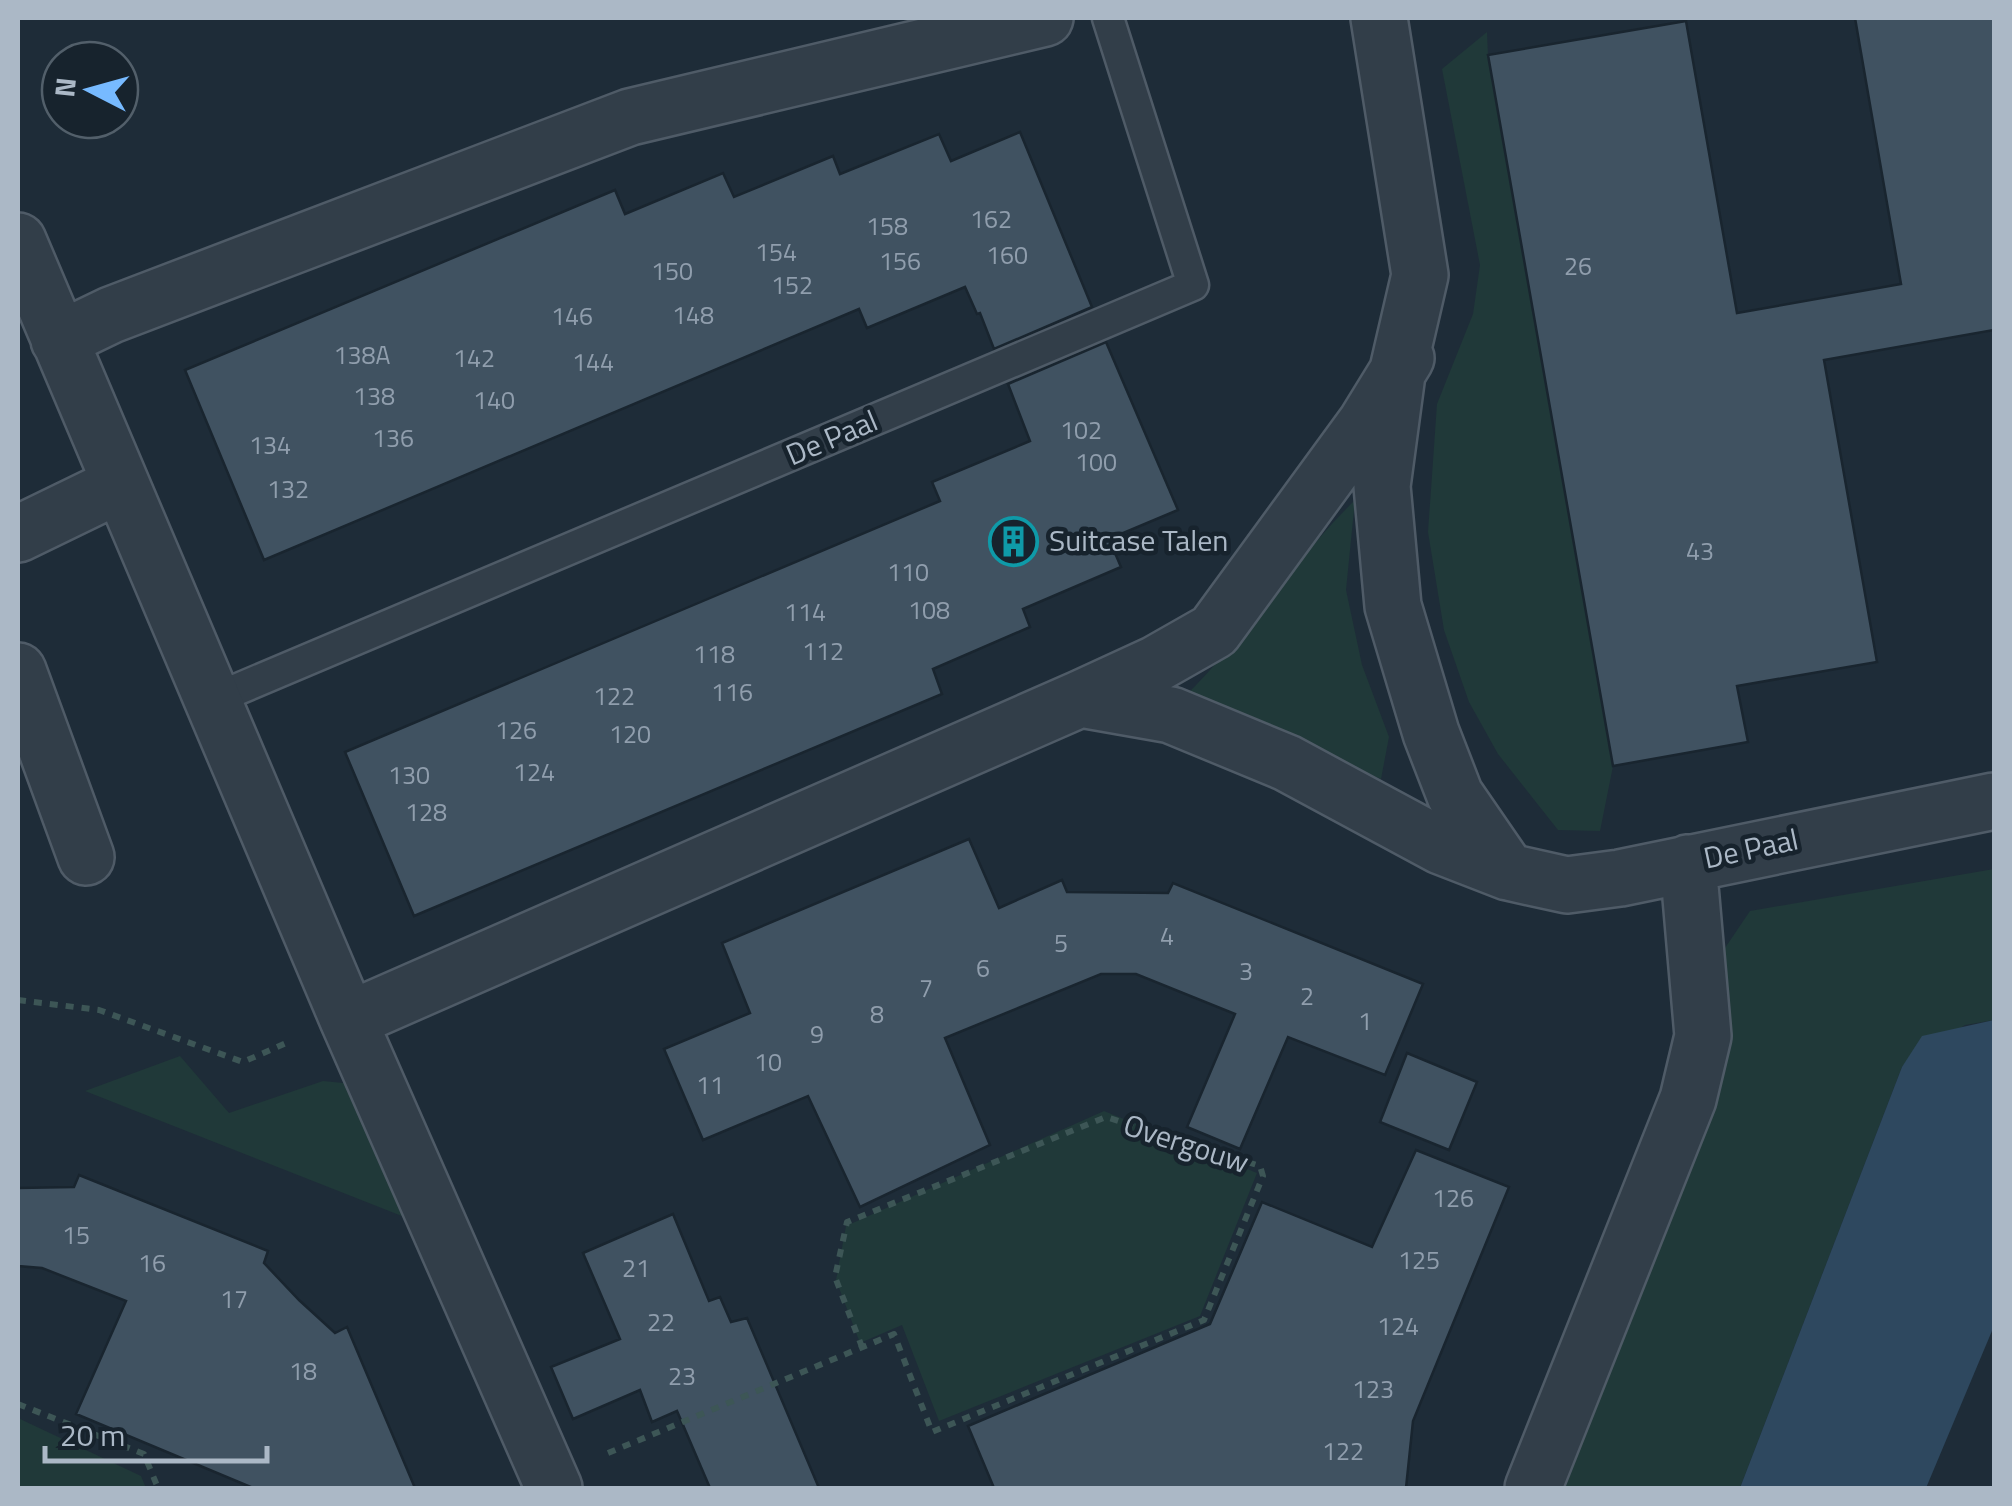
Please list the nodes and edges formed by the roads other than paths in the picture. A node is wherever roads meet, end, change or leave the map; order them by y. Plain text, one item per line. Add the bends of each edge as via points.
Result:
1 (1045, 18) edge
2 (1108, 18) edge
3 (1379, 18) edge
4 (18, 241) edge
5 (59, 340) junction
6 (1402, 366) junction
7 (122, 484) junction
8 (18, 534) edge
9 (18, 671) edge
10 (1080, 699) junction
11 (212, 700) junction
12 (1994, 801) edge
13 (86, 857) dead end
14 (1688, 863) junction
15 (1508, 872) junction
16 (349, 1018) junction
17 (552, 1483) edge
18 (1533, 1488) edge

1 - 5 street via 630,117 111,314
2 - 11 lane, De Paal via 1194,285
3 - 6 street via 1420,275
4 - 5 street
5 - 7 street
6 - 10 street via 1214,631
6 - 15 street via 1382,486 1393,606 1455,795
7 - 8 street
7 - 11 street
9 - 13 street
10 - 15 street, De Paal via 1171,715 1286,763 1441,846
10 - 16 street
11 - 16 street
12 - 14 street, De Paal
14 - 15 street, De Paal via 1567,884
14 - 18 street via 1703,1036 1688,1099
16 - 17 street

